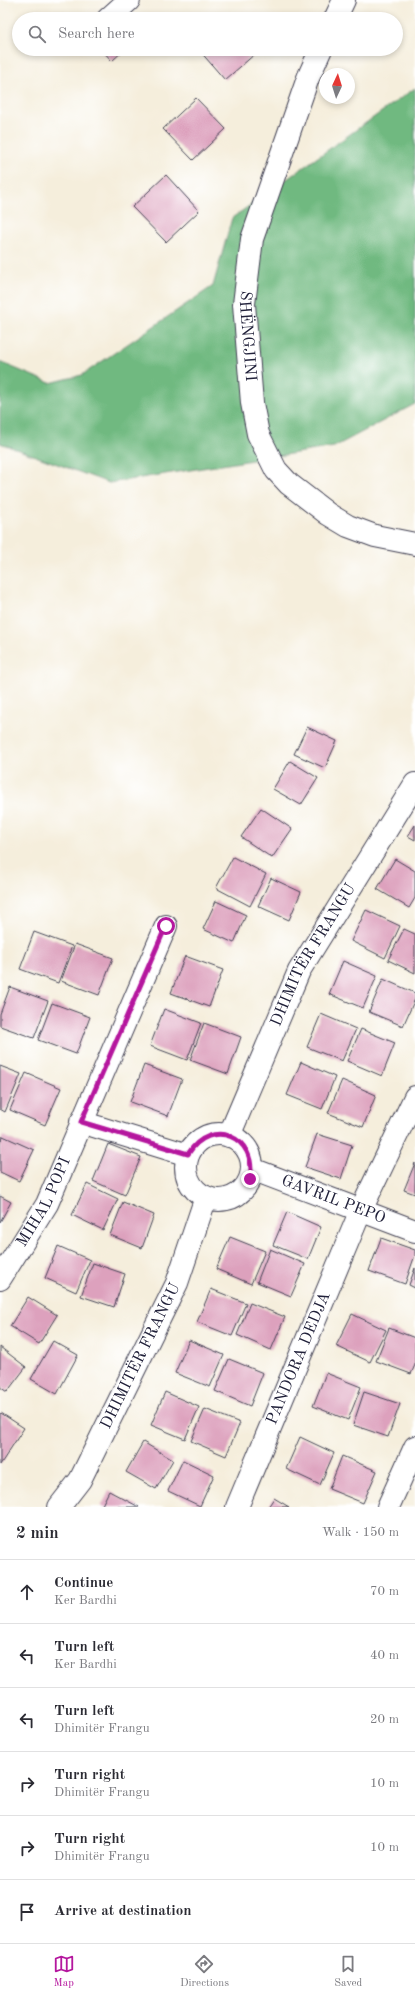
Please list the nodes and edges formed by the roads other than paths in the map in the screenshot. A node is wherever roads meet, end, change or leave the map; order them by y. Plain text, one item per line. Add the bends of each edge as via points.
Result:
1 (129, 0) edge
2 (344, 0) edge
3 (116, 12) edge
4 (338, 12) edge
5 (318, 56) edge
6 (415, 544) edge
7 (415, 784) edge
8 (166, 926) dead end
9 (415, 1097) edge
10 (81, 1122) junction
11 (229, 1136) junction
12 (188, 1154) junction
13 (252, 1168) junction
14 (206, 1197) junction
15 (361, 1210) junction
16 (415, 1231) edge
17 (0, 1278) edge
18 (415, 1447) edge
19 (59, 1507) edge
20 (237, 1507) edge
21 (388, 1507) edge

1 - 3 street
2 - 4 street
5 - 6 street, SHËNGJINI via 252,239 247,270 244,304 252,403 258,434 276,470 328,514 348,526 374,536
7 - 11 street, DHIMITËR FRANGU via 299,971
8 - 10 street, MIHAL POPI
9 - 15 street, PANDORA DEDJA
10 - 12 street
10 - 17 street, MIHAL POPI via 47,1204
11 - 12 street via 210,1135 201,1139
11 - 13 street via 239,1141 246,1149
12 - 14 street via 187,1175 194,1188
13 - 14 street via 250,1179 236,1195 216,1200
13 - 15 street, GAVRIL PEPO
14 - 19 street, DHIMITËR FRANGU via 177,1283 80,1480
15 - 16 street, GAVRIL PEPO
15 - 20 street, PANDORA DEDJA
18 - 21 street

